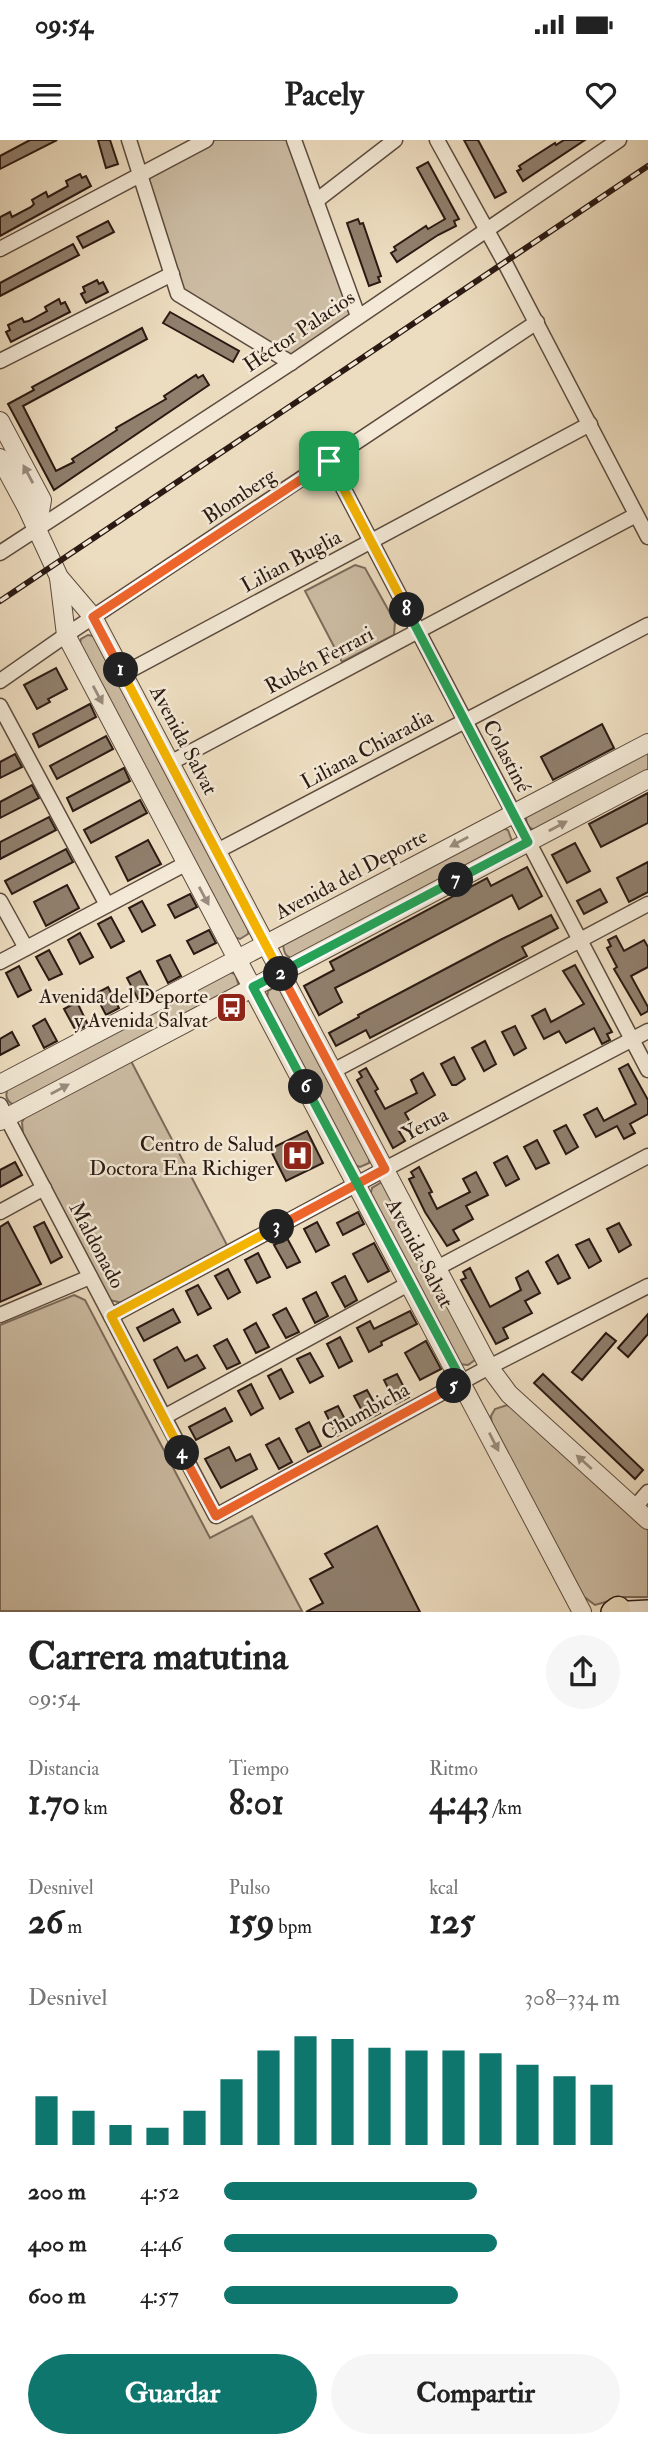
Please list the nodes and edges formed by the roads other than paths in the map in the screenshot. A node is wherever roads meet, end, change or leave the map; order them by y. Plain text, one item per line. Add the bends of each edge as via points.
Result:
1 (129, 140) edge
2 (206, 140) edge
3 (294, 140) edge
4 (395, 140) edge
5 (437, 140) edge
6 (619, 140) edge
7 (141, 176) junction
8 (316, 201) junction
9 (486, 232) junction
10 (0, 249) edge
11 (172, 274) junction
12 (358, 316) junction
13 (537, 323) junction
14 (0, 361) edge
15 (290, 363) junction
16 (0, 421) edge
17 (590, 424) junction
18 (0, 458) edge
19 (329, 461) junction
20 (636, 515) junction
21 (37, 529) junction
22 (648, 537) edge
23 (371, 542) junction
24 (0, 553) edge
25 (59, 577) junction
26 (93, 617) junction
27 (648, 625) edge
28 (418, 631) junction
29 (66, 635) junction
30 (123, 674) junction
31 (0, 681) edge
32 (0, 706) edge
33 (465, 721) junction
34 (648, 743) edge
35 (170, 763) junction
36 (648, 779) edge
37 (513, 814) junction
38 (528, 842) junction
39 (217, 851) junction
40 (187, 863) junction
41 (0, 901) edge
42 (648, 904) edge
43 (107, 905) junction
44 (580, 940) junction
45 (266, 944) junction
46 (26, 948) junction
47 (238, 959) junction
48 (0, 962) edge
49 (281, 973) junction
50 (253, 987) junction
51 (648, 1031) edge
52 (632, 1040) junction
53 (648, 1070) edge
54 (333, 1071) junction
55 (0, 1084) edge
56 (2, 1114) edge
57 (648, 1156) edge
58 (385, 1169) junction
59 (357, 1184) junction
60 (44, 1188) junction
61 (0, 1212) edge
62 (437, 1268) junction
63 (90, 1277) junction
64 (410, 1283) junction
65 (648, 1286) edge
66 (0, 1315) edge
67 (111, 1316) junction
68 (489, 1367) junction
69 (462, 1381) junction
70 (164, 1417) junction
71 (648, 1492) edge
72 (641, 1514) edge
73 (216, 1516) joint
74 (648, 1610) edge
75 (614, 1611) edge
76 (582, 1612) edge

1 - 7 street
2 - 7 street
3 - 8 street
4 - 8 street
5 - 9 street
6 - 9 street, Héctor Palacios
7 - 10 street
7 - 11 street
8 - 12 street
9 - 12 street, Héctor Palacios
9 - 13 street
11 - 14 street
11 - 15 street via 178,294
12 - 15 street, Héctor Palacios
13 - 17 street
13 - 19 street, Blomberg
15 - 21 street, Héctor Palacios
21 -> 16 street, Avenida Salvat via 42,500
17 - 20 street
17 - 23 street, Lilian Buglia
18 - 21 street, Avenida Salvat
19 - 23 street, Colastiné
19 - 26 street, Blomberg
20 - 22 street
20 - 28 street, Rubén Ferrari
21 - 24 street, Héctor Palacios
21 - 25 street, Avenida Salvat
23 - 28 street, Colastiné
23 - 30 street, Lilian Buglia
25 - 26 street, Avenida Salvat
25 - 29 street, Avenida Salvat
26 - 29 street, Blomberg
26 - 30 street, Avenida Salvat
27 - 33 street, Liliana Chiaradia
28 - 33 street, Colastiné
28 - 35 street, Rubén Ferrari
29 - 31 street, Blomberg
29 -> 40 street, Avenida Salvat
30 - 35 street, Avenida Salvat
32 - 43 street
33 - 37 street, Colastiné
33 - 39 street, Liliana Chiaradia
34 - 37 street, Avenida del Deporte
35 - 39 street, Avenida Salvat
38 -> 36 street
37 - 38 street, Colastiné
37 -> 45 street, Avenida del Deporte
38 - 44 street, Colastiné
38 - 49 street
39 - 45 street, Avenida Salvat
40 - 43 street
40 -> 47 street, Avenida Salvat
41 - 46 street
42 - 44 street
43 - 46 street
44 - 52 street, Colastiné
44 - 54 street
45 - 47 street, Avenida del Deporte
45 - 49 street, Avenida Salvat
46 - 48 street
47 - 50 street, Avenida Salvat
47 - 55 street, Avenida del Deporte
49 - 50 street
49 - 54 street, Avenida Salvat
56 -> 50 street
50 - 59 street, Avenida Salvat
51 - 52 street, Yerua
52 - 53 street, Colastiné
52 - 58 street, Yerua
54 - 58 street, Avenida Salvat
56 - 60 street, Maldonado
57 - 62 street
58 - 59 street, Yerua
58 - 62 street, Avenida Salvat
59 - 64 street, Avenida Salvat
59 - 67 street, Yerua
60 - 61 street
60 - 63 street, Maldonado
62 - 68 street, Avenida Salvat
63 - 66 street
63 - 67 street, Maldonado
64 - 69 street, Avenida Salvat
64 - 70 street
65 - 68 street, Chumbicha
67 - 70 street, Maldonado
68 - 69 street, Chumbicha
72 -> 68 street, Avenida Salvat via 509,1394
69 - 73 street, Chumbicha
69 -> 76 street, Avenida Salvat
70 - 73 street, Maldonado
71 - 72 street
74 - 75 main road

